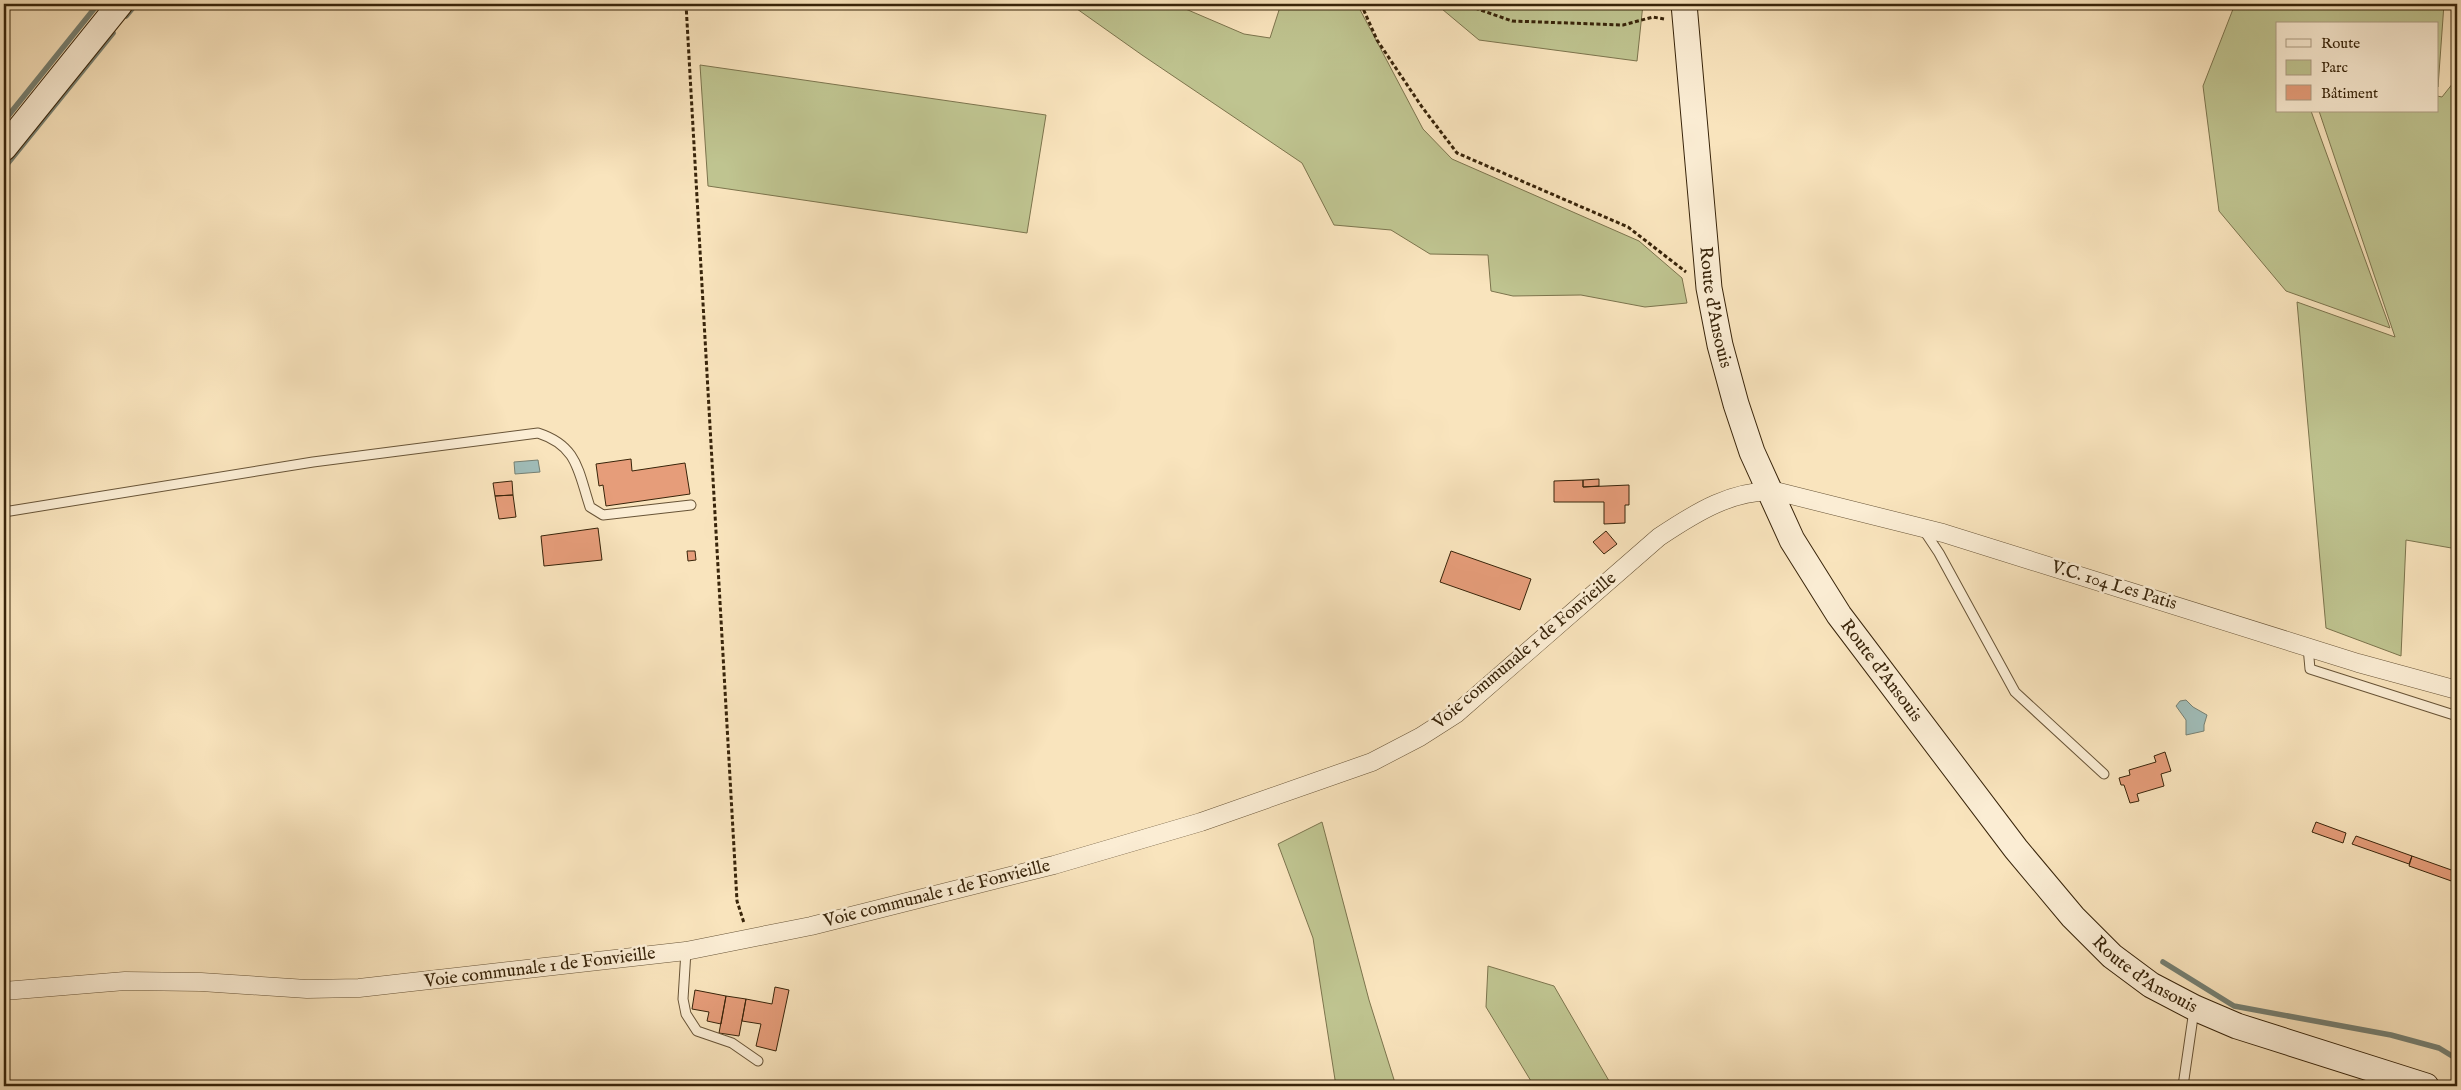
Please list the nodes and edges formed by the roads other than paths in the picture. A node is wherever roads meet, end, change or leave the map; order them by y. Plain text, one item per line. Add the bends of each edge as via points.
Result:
1 (120, 4) edge
2 (1685, 13) edge
3 (4, 148) edge
4 (1770, 491) junction
5 (691, 505) dead end
6 (4, 512) edge
7 (1921, 527) junction
8 (2308, 647) junction
9 (2457, 690) edge
10 (2457, 716) edge
11 (2104, 774) dead end
12 (686, 951) junction
13 (4, 991) edge
14 (2194, 1008) junction
15 (758, 1061) dead end
16 (2412, 1084) edge
17 (2183, 1086) edge

1 - 3 street
2 - 4 street, Route d'Ansouis via 1709,288 1736,404 1752,452
4 - 7 street, V.C. 104 Les Patis
4 - 12 street, Voie communale 1 de Fonvieille via 1738,495 1693,514 1660,537 1456,714 1372,762 1201,822 1054,865 750,939
4 - 14 street, Route d'Ansouis via 1792,540 1839,615 2016,849 2073,917 2112,956
5 - 6 lane via 603,515 590,507 576,465 565,447 556,439 538,433 313,462
7 - 8 street, V.C. 104 Les Patis
7 - 11 lane via 1939,553 2014,692
8 - 9 street, V.C. 104 Les Patis
8 - 10 lane via 2310,669
12 - 13 street, Voie communale 1 de Fonvieille via 359,988 125,982
12 - 15 lane via 683,1000 686,1014 697,1031 732,1043
14 - 16 street, Route d'Ansouis via 2237,1026
14 - 17 lane

